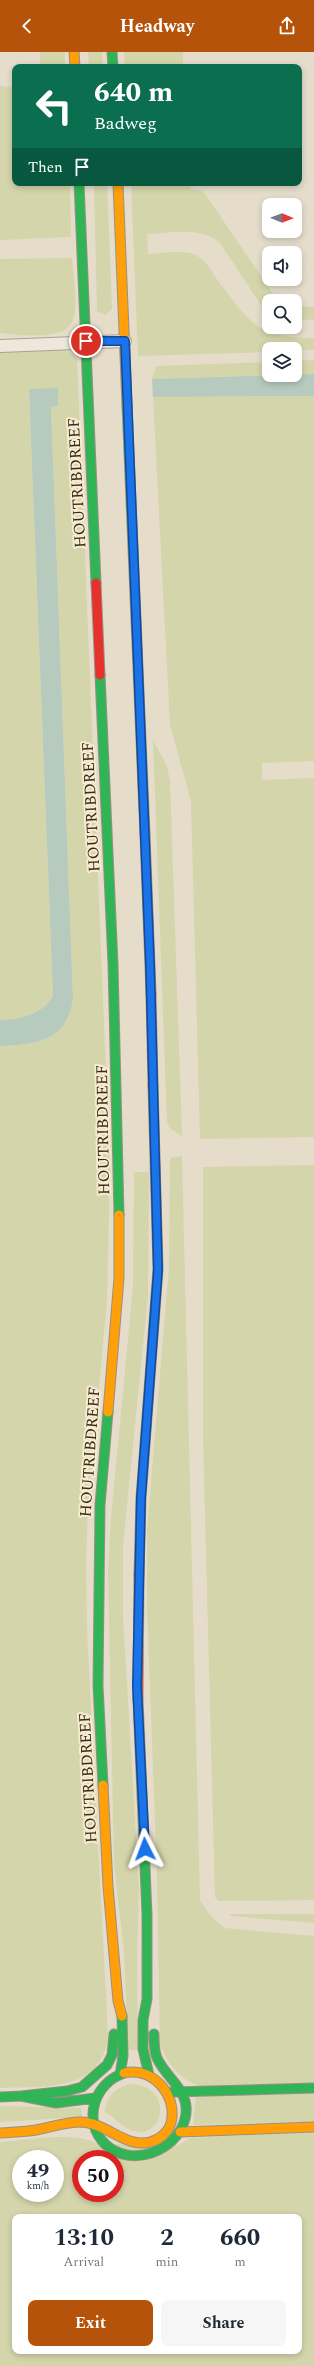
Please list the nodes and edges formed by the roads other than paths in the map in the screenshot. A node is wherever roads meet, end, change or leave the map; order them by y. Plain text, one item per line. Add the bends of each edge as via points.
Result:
1 (74, 52) edge
2 (112, 52) edge
3 (75, 64) edge
4 (113, 64) edge
5 (79, 186) edge
6 (118, 186) edge
7 (86, 341) junction
8 (125, 341) junction
9 (0, 346) edge
10 (147, 1999) junction
11 (118, 2001) junction
12 (120, 2075) junction
13 (149, 2075) junction
14 (314, 2088) edge
15 (169, 2092) junction
16 (182, 2092) junction
17 (21, 2096) junction
18 (0, 2097) edge
19 (96, 2098) junction
20 (94, 2123) junction
21 (314, 2127) edge
22 (36, 2130) junction
23 (180, 2132) junction
24 (0, 2133) edge
25 (69, 2133) dead end
26 (84, 2133) dead end
27 (98, 2134) junction

1 - 3 main road
2 - 4 main road
5 - 7 main road, HOUTRIBDREEF
6 - 8 main road
7 - 8 street
7 - 9 street
7 - 11 main road, HOUTRIBDREEF via 119,1148 119,1278 100,1505 98,1685 108,1886
8 - 10 main road via 150,964 158,1262 141,1498 137,1686 146,1878
10 - 13 main road via 143,2020 143,2049
10 - 16 main road via 154,2024 156,2057
11 - 12 main road, HOUTRIBDREEF via 124,2043
11 - 17 main road via 112,2055 102,2070 76,2090
12 - 13 main road via 133,2072
12 - 19 main road via 104,2085
13 - 15 main road
14 - 16 main road
15 - 16 main road
15 - 20 main road via 173,2112 171,2121 167,2129 152,2141 126,2141 109,2129
16 - 23 main road via 186,2110
17 - 18 main road
17 - 19 main road via 56,2103
19 - 20 main road via 93,2106
20 - 22 main road via 54,2124
20 - 27 main road
21 - 23 main road
22 - 24 main road
22 - 25 main road via 54,2134
23 - 27 main road via 160,2151 142,2156 123,2154 107,2144
26 - 27 main road

